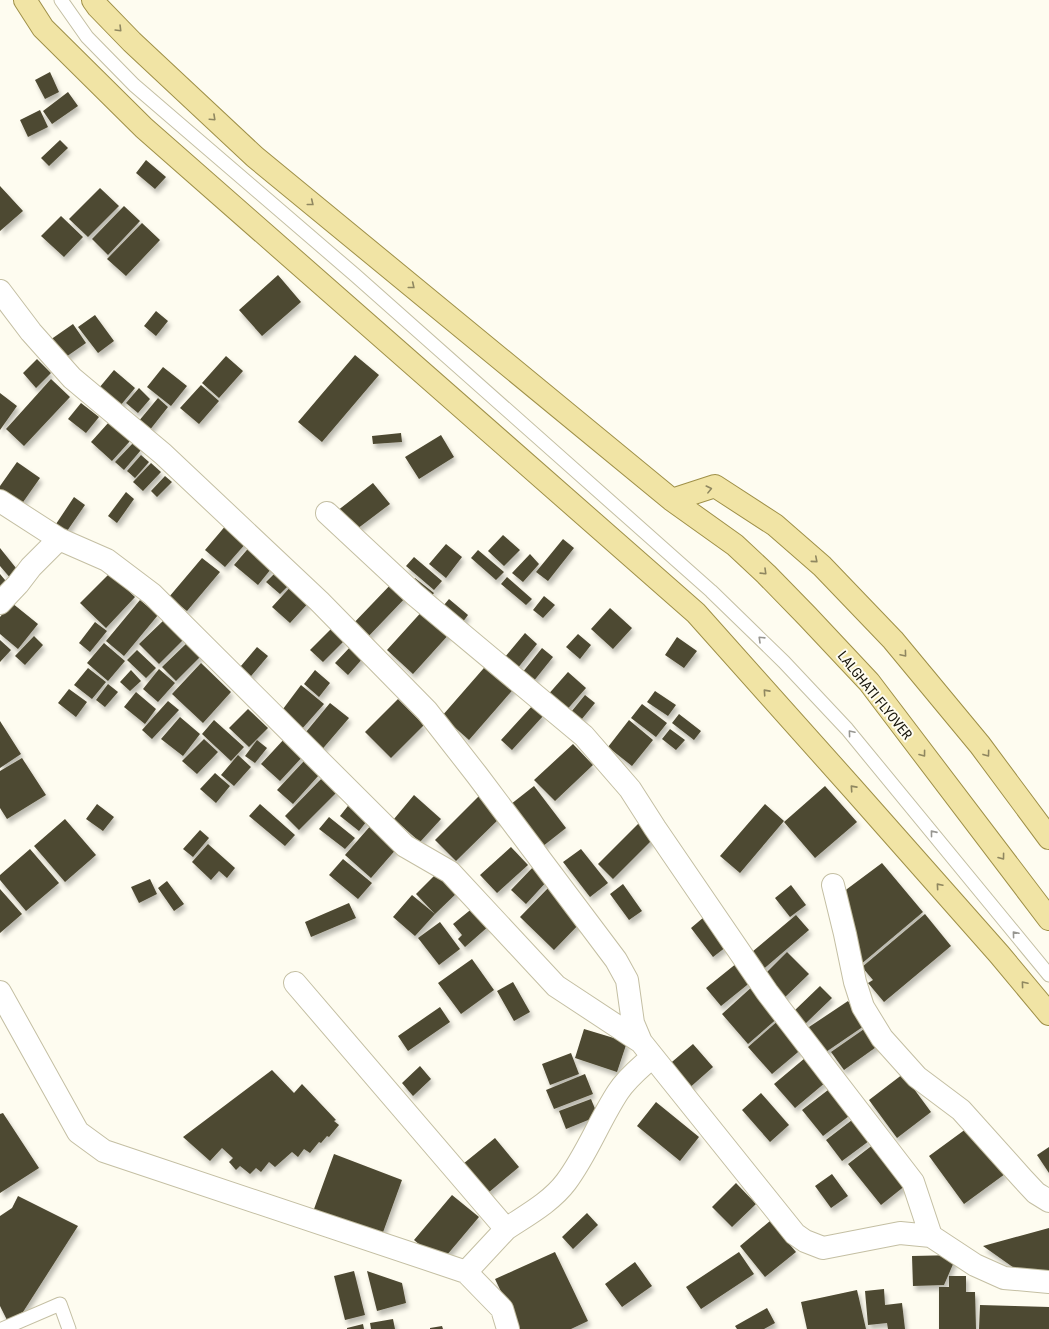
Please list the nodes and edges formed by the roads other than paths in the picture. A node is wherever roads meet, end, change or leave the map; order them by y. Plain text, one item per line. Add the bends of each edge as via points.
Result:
1 (25, 0) edge
2 (61, 0) edge
3 (93, 0) edge
4 (0, 292) edge
5 (672, 500) junction
6 (0, 501) edge
7 (327, 513) dead end
8 (59, 539) junction
9 (0, 603) edge
10 (1049, 838) edge
11 (833, 885) dead end
12 (1049, 919) edge
13 (1049, 975) edge
14 (295, 983) dead end
15 (0, 992) edge
16 (1049, 1014) edge
17 (647, 1050) junction
18 (1049, 1201) edge
19 (506, 1229) junction
20 (931, 1236) junction
21 (466, 1272) junction
22 (1049, 1282) edge
23 (2, 1329) edge
24 (69, 1329) edge
25 (508, 1329) edge

16 -> 1 main road via 942,889 696,613 144,128 43,28
13 -> 2 lane via 847,729 784,662 711,591 355,275 134,85 87,37
3 -> 5 main road, LALGHATI FLYOVER via 132,42 255,157
4 - 17 street via 72,378 175,465 319,601 427,711 616,960 627,980 633,1023
5 -> 10 main road via 715,486 775,525 822,566 893,640 971,733
5 -> 12 main road, LALGHATI FLYOVER via 736,546 869,682
6 - 8 street
7 - 20 street via 415,595 584,736 630,788 767,992 913,1182
8 - 9 street
8 - 17 street via 107,560 152,594 405,846 450,872 556,986
11 - 18 street via 863,1007 882,1038 917,1077 961,1110 1036,1193
14 - 19 street
15 - 21 street via 78,1132 104,1150
17 - 19 street via 618,1092 581,1160 565,1183 535,1210
17 - 20 street via 795,1234 806,1242 823,1248 900,1233
19 - 21 street
20 - 22 street via 975,1265 1004,1278
21 - 25 street via 502,1309
23 - 24 lane via 60,1304

